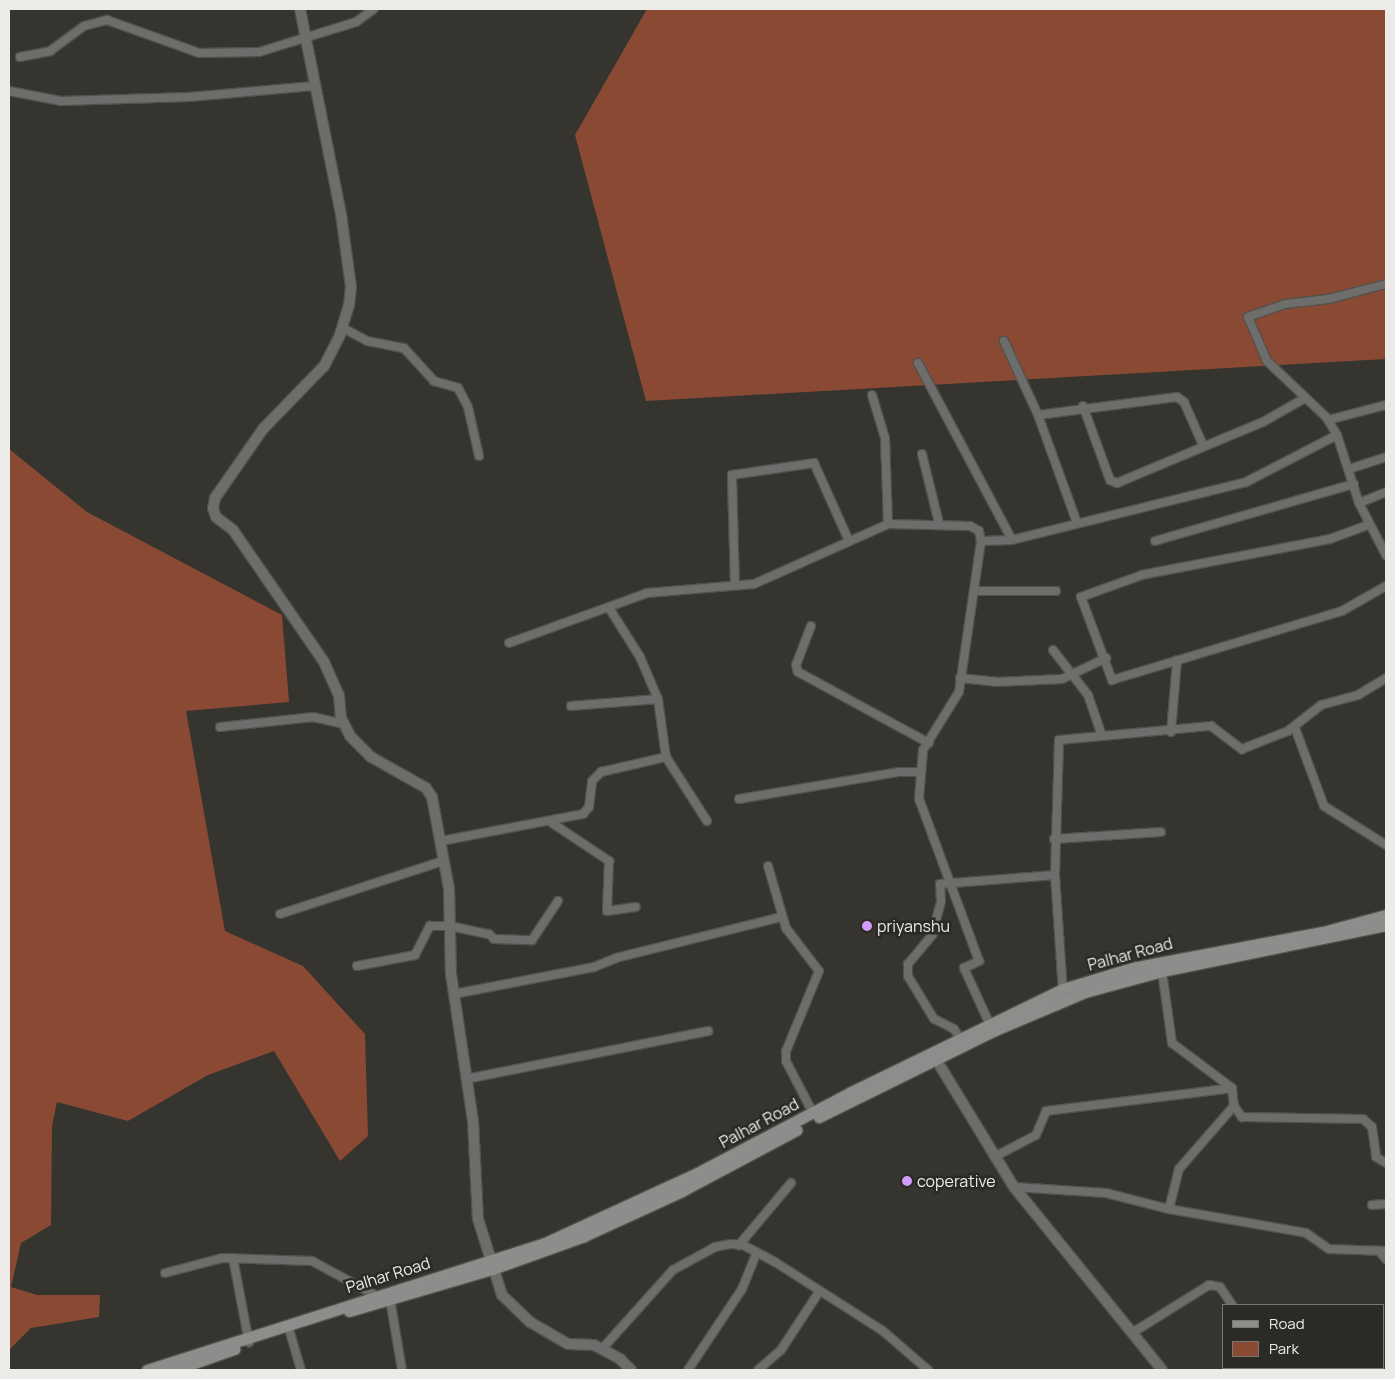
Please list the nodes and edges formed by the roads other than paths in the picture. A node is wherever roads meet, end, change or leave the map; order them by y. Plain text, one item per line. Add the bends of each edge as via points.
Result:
1 (300, 9) edge
2 (374, 9) edge
3 (308, 39) junction
4 (20, 57) dead end
5 (314, 86) junction
6 (9, 91) edge
7 (1386, 284) edge
8 (343, 328) junction
9 (1004, 340) dead end
10 (918, 363) dead end
11 (872, 395) dead end
12 (1304, 398) junction
13 (1386, 404) edge
14 (1083, 406) junction
15 (1038, 415) junction
16 (1328, 420) junction
17 (1337, 435) junction
18 (1203, 446) junction
19 (922, 454) dead end
20 (479, 456) dead end
21 (1386, 457) edge
22 (1349, 469) junction
23 (1354, 484) junction
24 (1386, 492) edge
25 (1359, 503) junction
26 (939, 523) junction
27 (1078, 523) junction
28 (888, 524) junction
29 (1368, 525) junction
30 (1012, 540) junction
31 (849, 541) junction
32 (981, 541) junction
33 (1155, 541) dead end
34 (1386, 555) edge
35 (735, 585) junction
36 (1386, 586) edge
37 (976, 590) junction
38 (1056, 591) dead end
39 (609, 608) junction
40 (811, 626) dead end
41 (509, 643) dead end
42 (1053, 650) dead end
43 (1106, 658) junction
44 (1177, 660) junction
45 (1072, 676) junction
46 (960, 678) junction
47 (1386, 678) edge
48 (658, 699) junction
49 (571, 706) dead end
50 (344, 724) junction
51 (220, 727) dead end
52 (1295, 728) junction
53 (1171, 732) junction
54 (1102, 736) junction
55 (929, 742) junction
56 (666, 757) junction
57 (920, 772) junction
58 (739, 800) dead end
59 (707, 821) dead end
60 (552, 823) junction
61 (1161, 832) dead end
62 (1054, 839) junction
63 (441, 841) junction
64 (1386, 845) edge
65 (444, 861) junction
66 (768, 866) dead end
67 (1055, 876) junction
68 (950, 881) junction
69 (558, 901) dead end
70 (636, 906) dead end
71 (280, 914) dead end
72 (1386, 915) edge
73 (782, 917) junction
74 (1386, 925) edge
75 (450, 926) junction
76 (357, 966) dead end
77 (1162, 971) junction
78 (454, 994) junction
79 (1063, 994) junction
80 (991, 1027) junction
81 (708, 1031) dead end
82 (960, 1038) junction
83 (937, 1060) junction
84 (466, 1079) junction
85 (1232, 1088) junction
86 (1234, 1106) junction
87 (814, 1116) junction
88 (994, 1157) junction
89 (1386, 1163) edge
90 (791, 1183) dead end
91 (1014, 1187) junction
92 (1386, 1204) edge
93 (1372, 1205) dead end
94 (1169, 1209) junction
95 (739, 1245) junction
96 (1383, 1251) edge
97 (757, 1252) junction
98 (233, 1258) junction
99 (1386, 1259) edge
100 (491, 1265) junction
101 (165, 1273) dead end
102 (819, 1292) junction
103 (375, 1295) junction
104 (390, 1299) junction
105 (1231, 1304) edge
106 (289, 1329) junction
107 (1132, 1333) junction
108 (248, 1340) junction
109 (602, 1349) junction
110 (922, 1368) edge
111 (147, 1370) edge
112 (174, 1370) edge
113 (301, 1370) edge
114 (402, 1370) edge
115 (631, 1370) edge
116 (688, 1370) edge
117 (758, 1370) edge
118 (1162, 1370) edge

1 - 3 street
2 - 3 street via 356,22
3 - 4 street via 258,52 199,53 107,20 84,26 50,52
3 - 5 street
5 - 6 street via 189,97 61,101
5 - 8 street via 341,214 351,287
7 - 12 street via 1328,299 1285,304 1248,317 1267,360
8 - 20 street via 368,341 404,348 434,381 458,388 468,407
8 - 50 street via 324,366 263,429 215,498 213,508 216,517 233,530 324,662 339,696
9 - 15 street
10 - 30 street
11 - 28 street via 885,438
12 - 16 street
12 - 18 street via 1263,422
13 - 16 street
14 - 15 street
14 - 18 street via 1177,397 1184,402
14 - 18 street via 1110,480 1117,484
15 - 27 street
16 - 17 street
17 - 22 street
17 - 27 street via 1246,482
19 - 26 street
21 - 22 street
22 - 23 street
23 - 25 street
23 - 33 street
24 - 25 street
25 - 29 street
26 - 28 street
26 - 32 street via 975,527
27 - 30 street
28 - 31 street
29 - 34 street
29 - 43 street via 1330,539 1142,575 1082,597
30 - 32 street
31 - 35 street via 754,584
31 - 35 street via 814,463 732,475
32 - 37 street
35 - 39 street via 647,593
36 - 44 street via 1342,611
37 - 38 street
37 - 46 street
39 - 41 street
39 - 48 street via 640,657
40 - 55 street via 796,665 798,672
42 - 45 street
43 - 44 street via 1112,680
43 - 45 street
44 - 53 street
45 - 46 street via 1034,682
45 - 54 street via 1088,695
46 - 55 street via 959,692
47 - 52 street via 1358,695 1321,704
48 - 49 street
48 - 56 street
50 - 51 street via 313,717
50 - 63 street via 371,757 426,788 432,797
52 - 53 street via 1239,749 1215,727
52 - 64 street via 1324,806
53 - 54 street
54 - 62 street via 1059,740
55 - 57 street
56 - 59 street
56 - 60 street via 601,772 592,781 589,807 583,814
57 - 58 street via 898,772
57 - 68 street via 919,799
60 - 63 street
60 - 70 street via 609,861 608,911
61 - 62 street
62 - 67 street
63 - 65 street
65 - 71 street
65 - 75 street
66 - 73 street
67 - 68 street
67 - 79 street
68 - 80 street via 980,961 964,968
68 - 82 street via 940,884 941,901 932,935 908,964 908,976 934,1018 954,1030
69 - 75 street via 532,940 494,939
72 - 79 main road, Palhar Road via 1323,932 1132,968
73 - 78 street via 616,958 594,968
73 - 87 street via 798,948 819,971 786,1051 786,1061
74 - 77 main road, Palhar Road
75 - 76 street via 430,926 415,955
75 - 78 street
77 - 79 main road, Palhar Road
77 - 85 street via 1172,1043
78 - 84 street
79 - 80 main road, Palhar Road
80 - 82 main road, Palhar Road
80 - 83 main road, Palhar Road
81 - 84 street
82 - 87 main road, Palhar Road
83 - 87 main road, Palhar Road
83 - 88 street
84 - 100 street via 478,1219
85 - 86 street
85 - 88 street via 1046,1111 1036,1135
86 - 89 street via 1248,1120 1363,1119 1372,1127 1376,1157
86 - 94 street via 1179,1169
87 - 100 main road, Palhar Road via 622,1210
88 - 91 street
90 - 95 street
91 - 94 street via 1106,1193
91 - 107 street
92 - 93 street
94 - 96 street via 1306,1233 1329,1248
95 - 97 street
95 - 109 street via 715,1247 673,1270
96 - 99 street
97 - 102 street
97 - 116 street via 742,1289
98 - 101 street
98 - 103 street via 312,1261 331,1268
98 - 108 street
100 - 103 main road, Palhar Road
100 - 104 main road, Palhar Road
100 - 109 street via 502,1295 530,1322 568,1344 594,1345
102 - 110 street via 883,1331
102 - 117 street via 781,1350
103 - 108 main road, Palhar Road
104 - 106 main road, Palhar Road
104 - 114 street
105 - 107 street via 1220,1287 1209,1285
106 - 108 main road, Palhar Road
106 - 113 street
107 - 118 street
108 - 111 main road, Palhar Road
108 - 112 main road, Palhar Road
109 - 115 street

